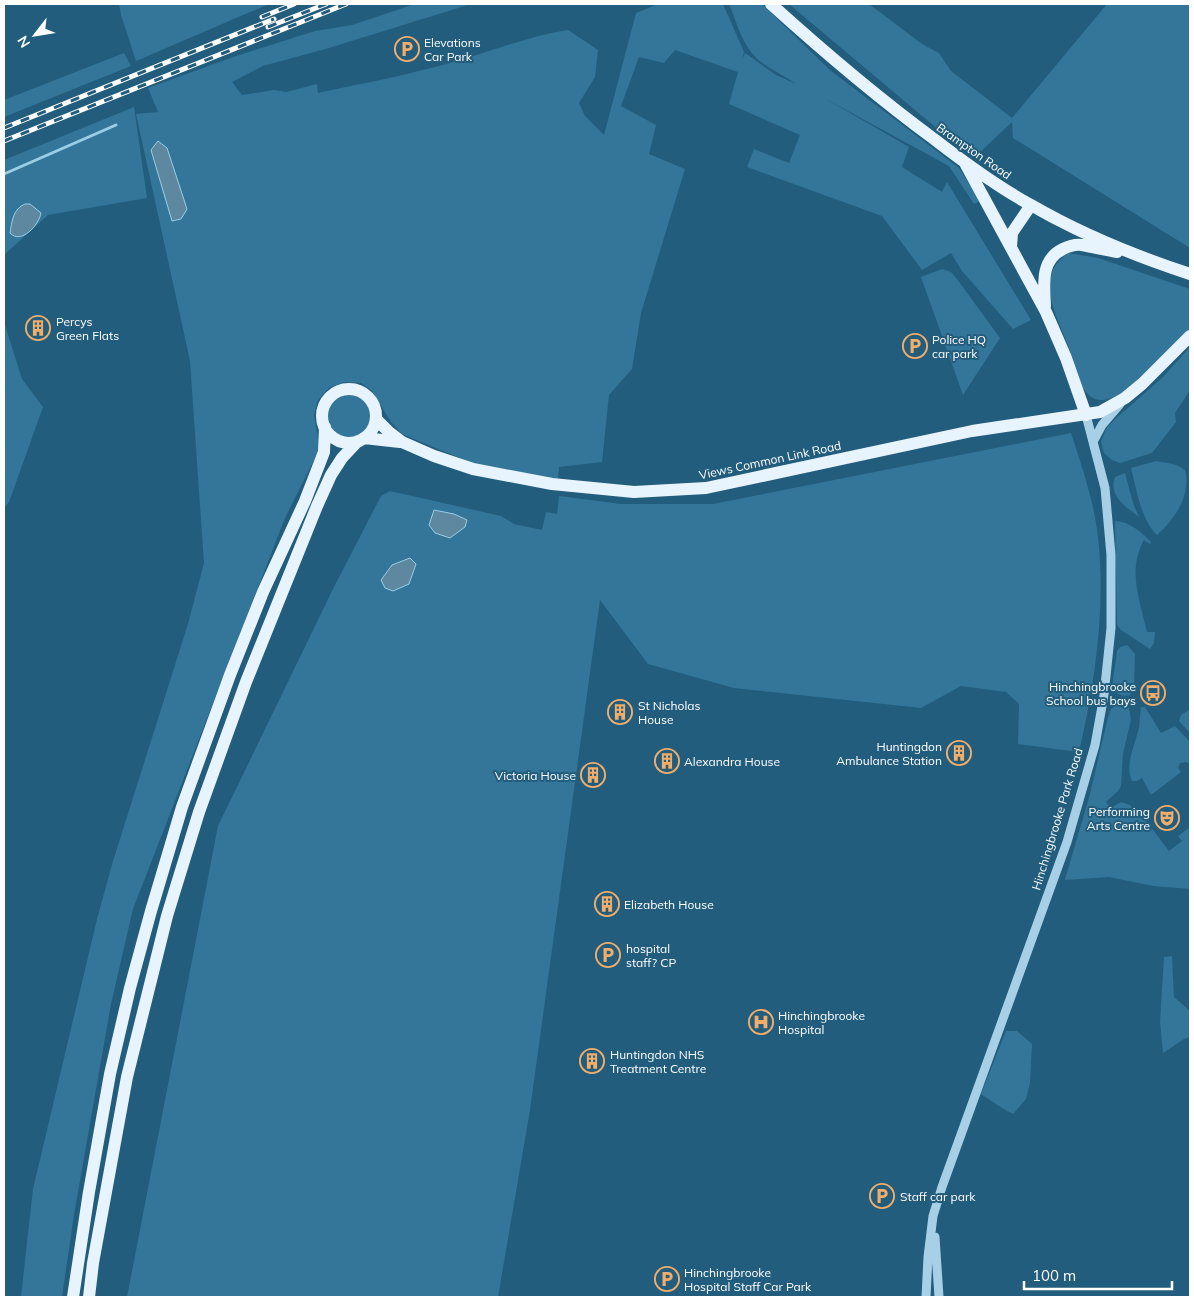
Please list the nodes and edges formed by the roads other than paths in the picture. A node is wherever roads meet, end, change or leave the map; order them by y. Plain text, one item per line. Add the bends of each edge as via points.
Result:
1 (771, 4) edge
2 (965, 162) junction
3 (1030, 205) junction
4 (1011, 247) junction
5 (1137, 256) junction
6 (1190, 274) edge
7 (1046, 312) junction
8 (1190, 336) edge
9 (1125, 398) junction
10 (1086, 415) junction
11 (376, 418) junction
12 (325, 427) junction
13 (361, 439) junction
14 (402, 442) junction
15 (1093, 442) junction
16 (933, 1216) junction
17 (73, 1297) edge
18 (89, 1297) edge
19 (926, 1297) edge
20 (939, 1297) edge

1 - 2 main road, Brampton Road via 877,96
2 - 3 main road, Brampton Road
2 - 4 main road
3 - 4 main road via 1012,233
3 - 5 main road, Brampton Road
4 - 7 main road
5 - 6 main road, Brampton Road
5 - 7 main road via 1080,245 1060,251 1046,268
7 - 10 main road, Hinchingbrooke Park Road
8 - 9 main road
9 - 10 main road via 1100,412
9 - 15 street via 1102,425
10 - 14 main road, Views Common Link Road via 972,431 706,488 634,492 552,484 472,469
10 - 15 street, Hinchingbrooke Park Road
11 - 12 main road via 376,410 366,395 358,390 340,390 327,401 323,410
11 - 13 main road via 374,426
11 - 14 main road, Views Common Link Road
12 - 13 main road via 336,438 350,442
12 - 17 main road via 324,452 263,592 182,808 130,988 110,1074
13 - 14 main road, Views Common Link Road
13 - 18 main road via 331,475 246,682 199,812 167,916 127,1077
15 - 16 street, Hinchingbrooke Park Road via 1105,488 1111,555 1109,656 1094,745 1067,842
16 - 19 street, Hinchingbrooke Park Road
16 - 20 street, Hinchingbrooke Park Road

